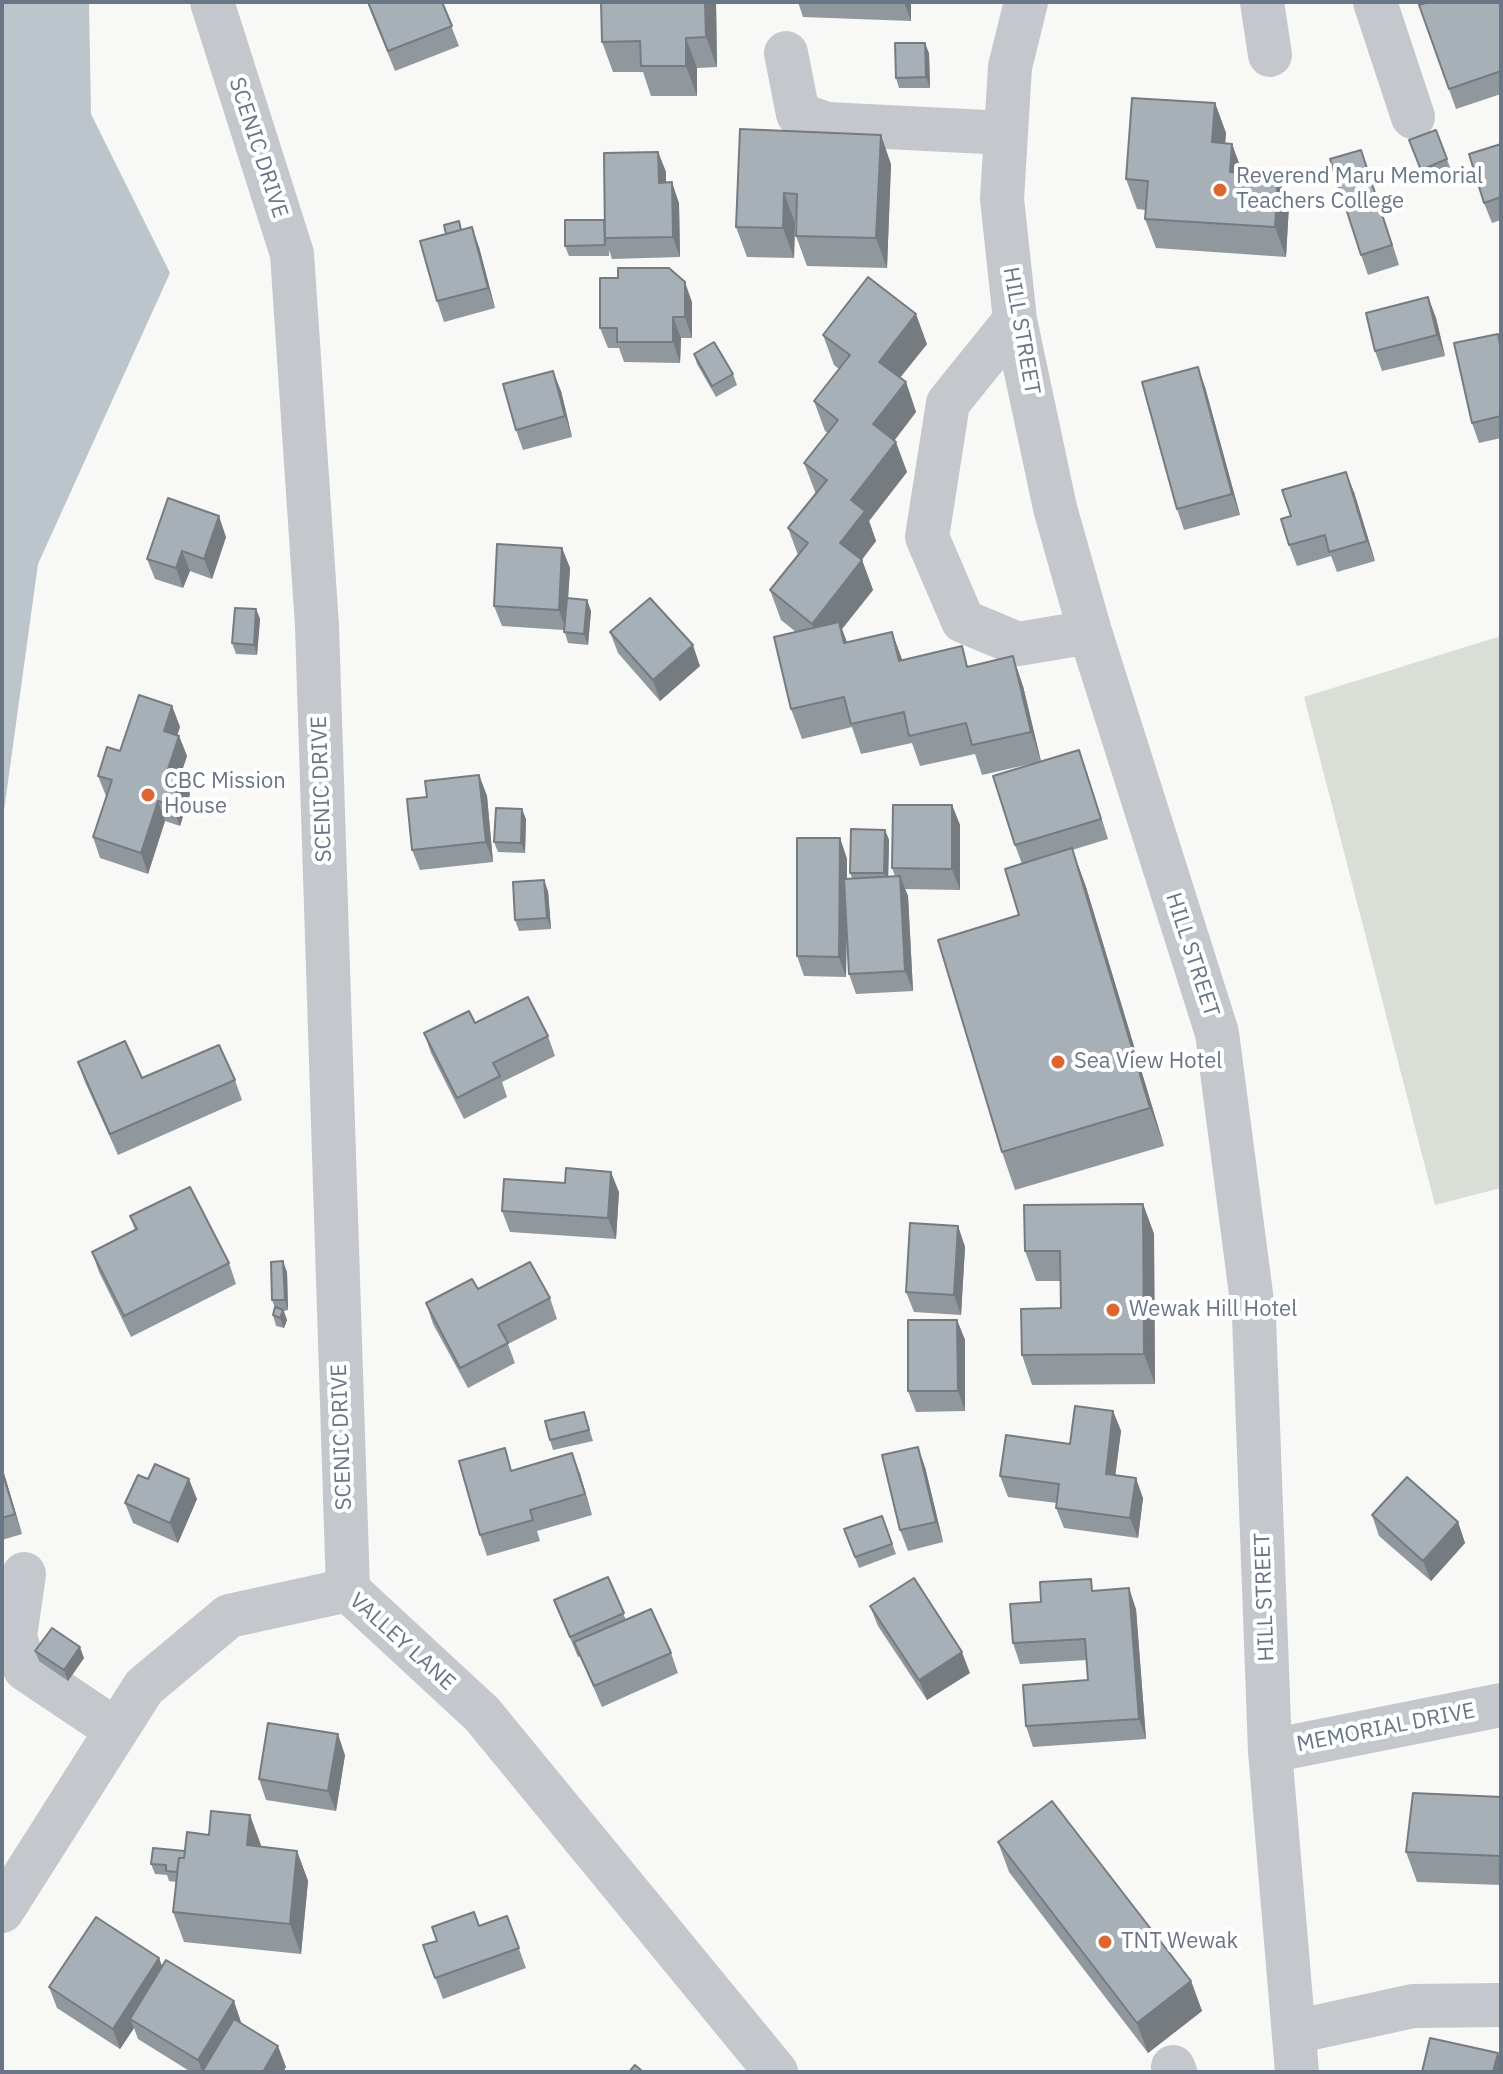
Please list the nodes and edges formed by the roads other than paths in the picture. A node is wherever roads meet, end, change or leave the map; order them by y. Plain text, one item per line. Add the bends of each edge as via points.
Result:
1 (212, 2) edge
2 (1026, 2) edge
3 (1262, 2) edge
4 (1375, 2) edge
5 (786, 53) dead end
6 (1270, 55) dead end
7 (1413, 117) dead end
8 (1006, 133) junction
9 (1015, 320) junction
10 (1090, 632) junction
11 (24, 1574) dead end
12 (348, 1590) junction
13 (1501, 1705) edge
14 (116, 1730) junction
15 (1270, 1751) junction
16 (2, 1911) edge
17 (1501, 2005) edge
18 (1296, 2052) edge
19 (776, 2072) edge

1 - 12 street, SCENIC DRIVE via 292,254 317,626
2 - 8 street, HILL STREET via 1010,67
3 - 6 street
4 - 7 street
5 - 8 street via 798,114 827,124
8 - 9 street, HILL STREET via 1002,199
9 - 10 street, HILL STREET via 1055,508
9 - 10 street via 948,403 927,537 963,621 1018,644
10 - 15 street, HILL STREET via 1217,1033 1254,1317
11 - 14 street via 15,1637 25,1669
12 - 14 street, VALLEY LANE via 229,1616 144,1687
12 - 19 street, VALLEY LANE via 482,1714
13 - 15 street, MEMORIAL DRIVE
14 - 16 street, VALLEY LANE
15 - 18 street, HILL STREET
17 - 18 street via 1413,2006

